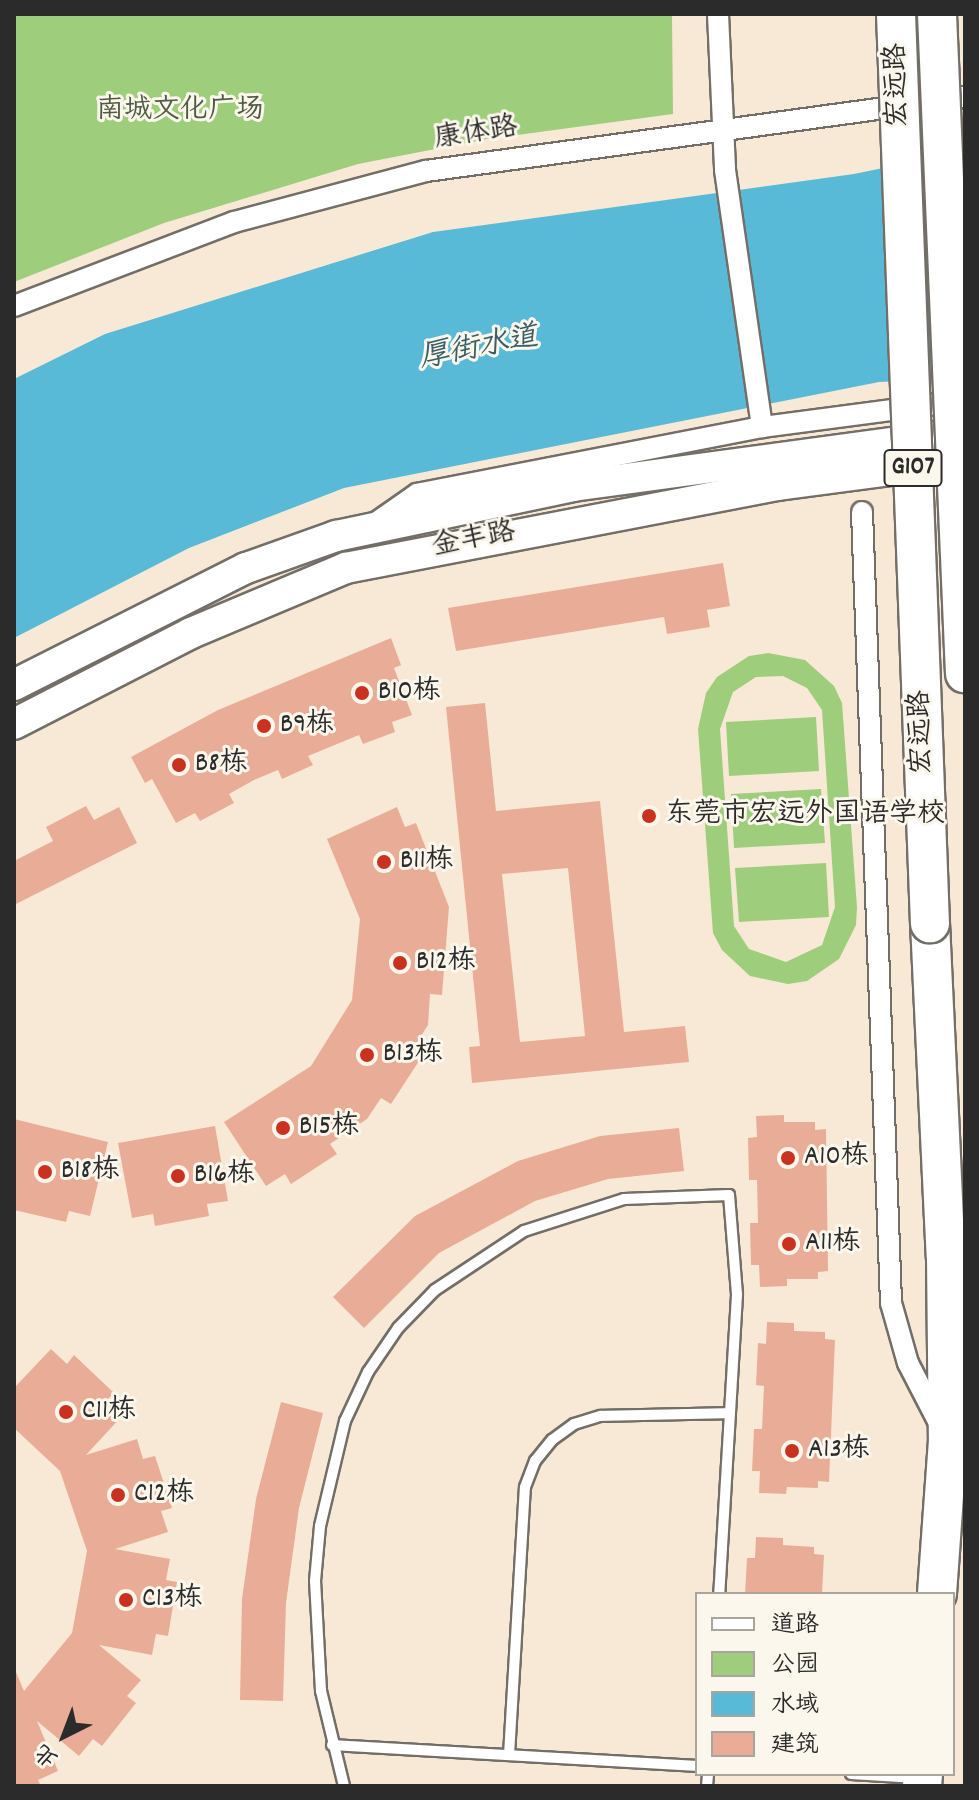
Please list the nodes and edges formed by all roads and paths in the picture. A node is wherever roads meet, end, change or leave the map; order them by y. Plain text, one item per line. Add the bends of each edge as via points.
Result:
1 (718, 14) edge
2 (896, 14) edge
3 (937, 14) edge
4 (965, 97) edge
5 (723, 129) junction
6 (14, 306) edge
7 (965, 400) edge
8 (762, 427) junction
9 (965, 433) edge
10 (965, 460) edge
11 (862, 512) dead end
12 (367, 529) junction
13 (965, 673) edge
14 (14, 685) edge
15 (14, 724) edge
16 (730, 1413) junction
17 (948, 1440) junction
18 (719, 1592) edge
19 (937, 1592) edge
20 (332, 1745) junction
21 (509, 1755) junction
22 (695, 1766) edge
23 (879, 1776) edge
24 (922, 1779) edge
25 (344, 1786) edge

1 - 5 street
2 - 17 highway, 宏远路 / G107, bridge via 946,1257
3 - 13 highway, 宏远路 / G107, bridge
4 - 5 street, 康体路
5 - 6 street, 康体路 via 490,160 363,185 171,244
5 - 8 street
7 - 8 street
8 - 12 street via 417,494
9 - 12 street, 金丰路 via 573,486
10 - 15 street, 金丰路 via 778,485 346,568 191,633
11 - 17 street via 891,1303 908,1363
12 - 14 street, 金丰路 via 246,568
16 - 18 lane
16 - 20 lane via 737,1295 729,1195 624,1199 573,1212 524,1231 435,1290 398,1328 368,1372 345,1421 331,1472 318,1554 315,1636
16 - 21 lane via 601,1416 574,1424 535,1461 525,1487
17 - 19 highway, 宏远路 / G107
20 - 21 lane
20 - 25 lane
21 - 22 lane
23 - 24 lane

